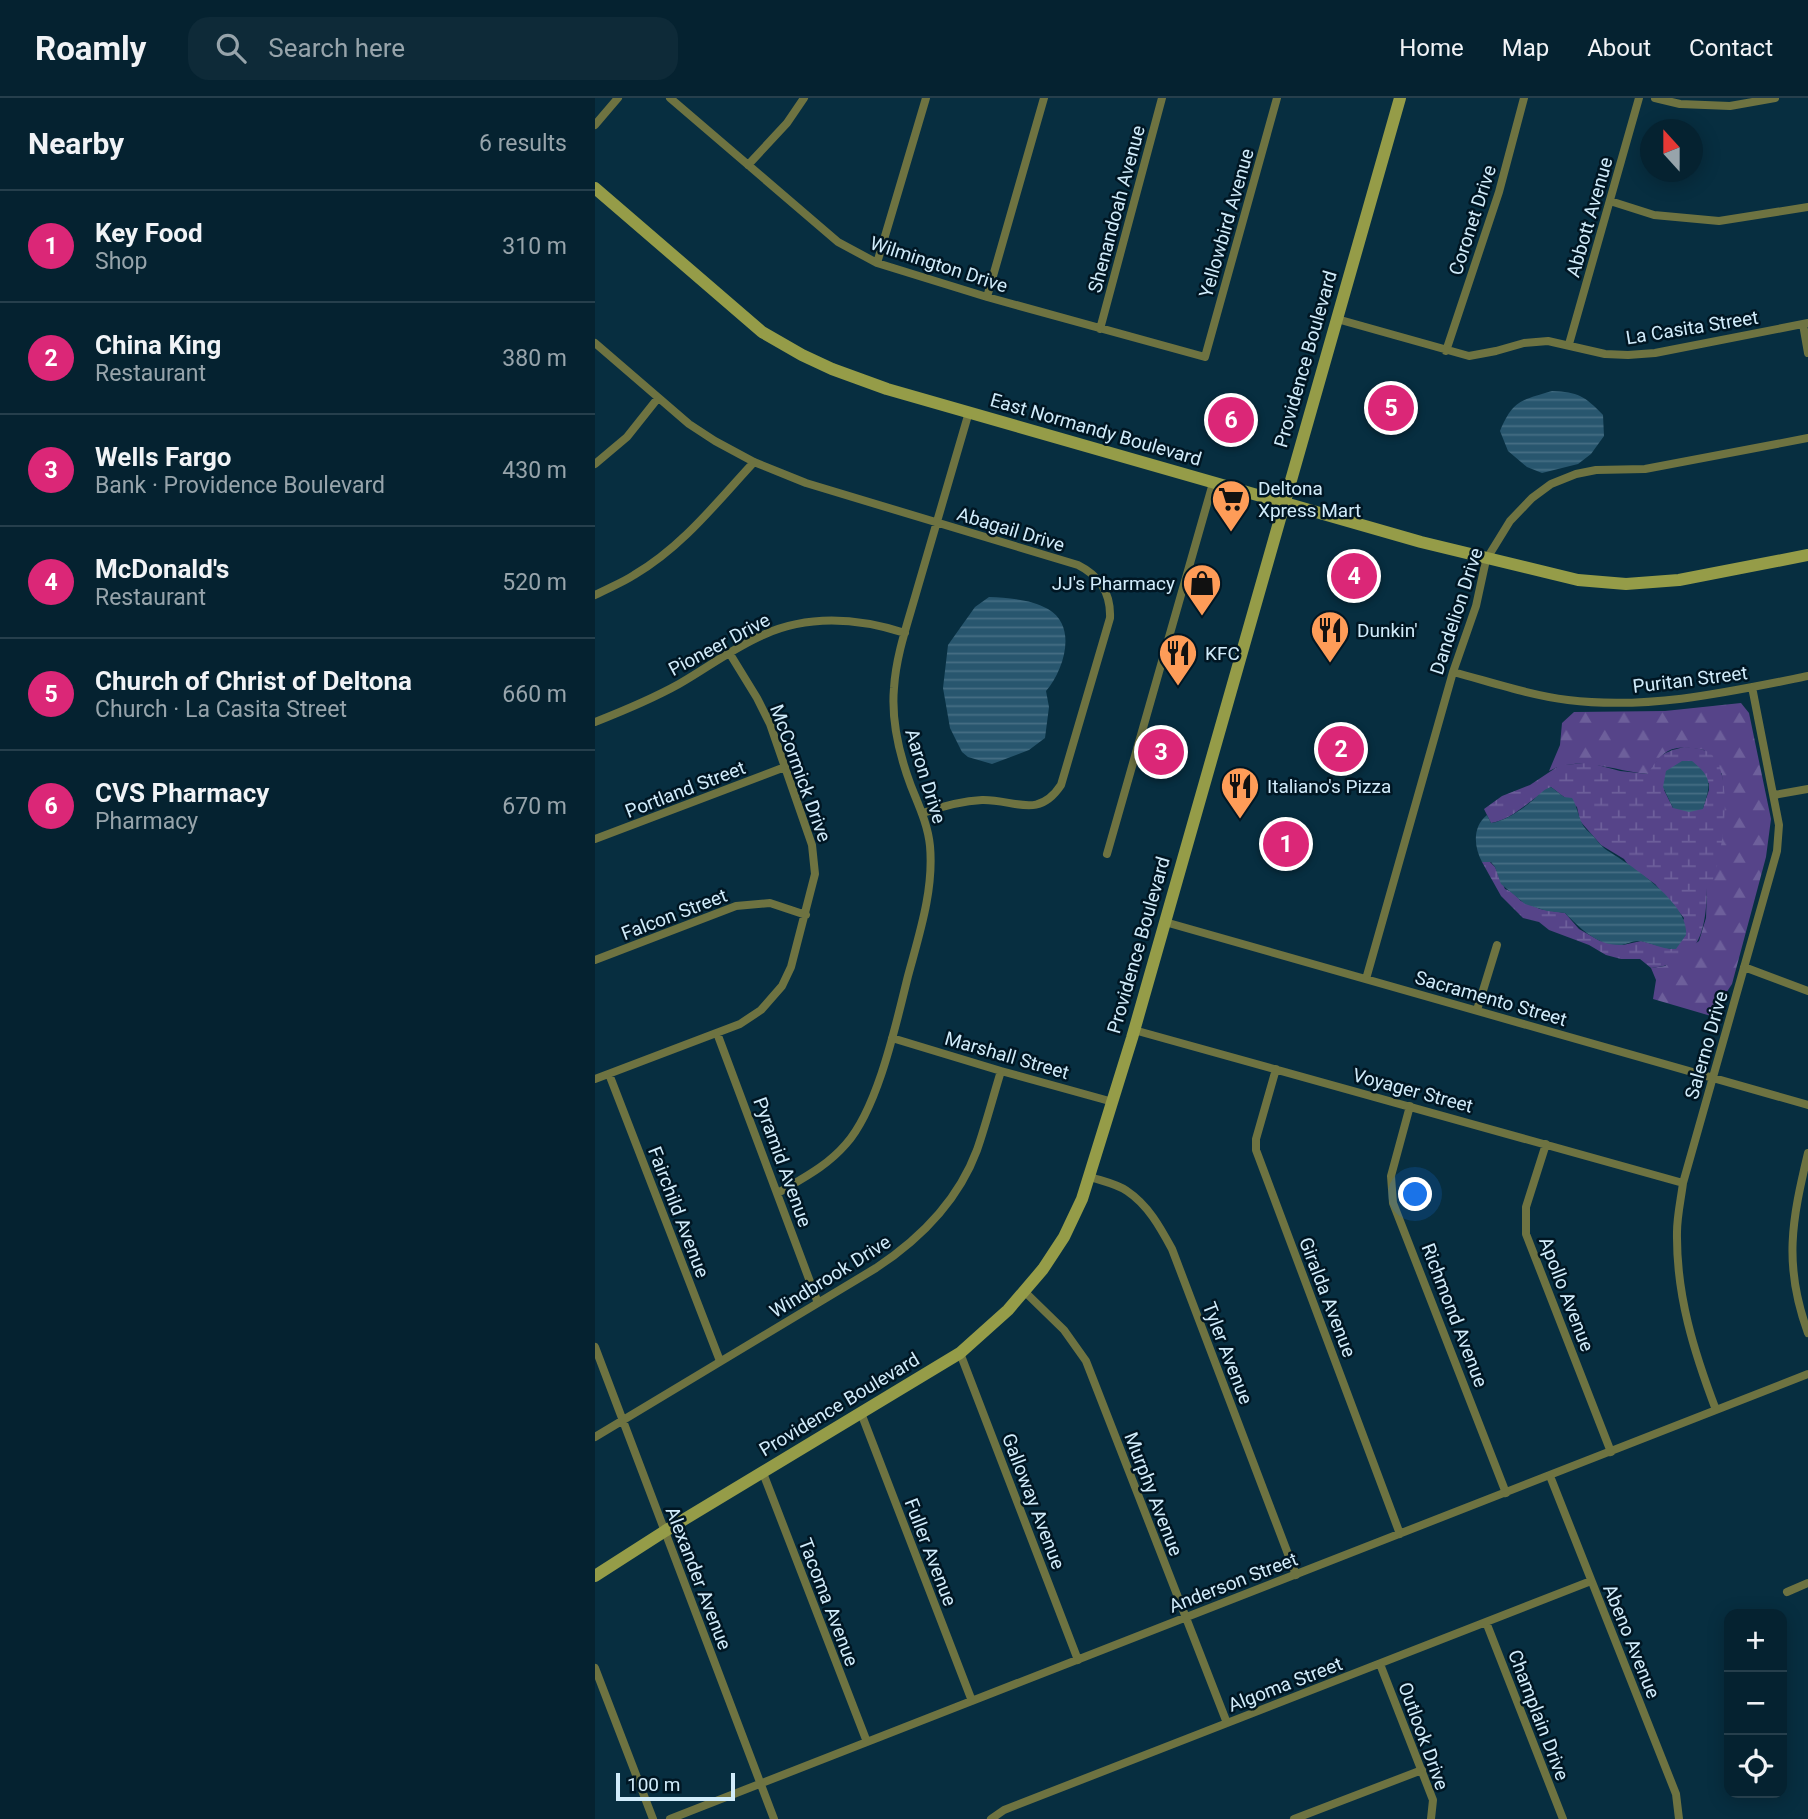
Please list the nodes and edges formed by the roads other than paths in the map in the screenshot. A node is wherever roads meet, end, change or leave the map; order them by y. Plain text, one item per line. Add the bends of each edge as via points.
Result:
1 (618, 98) edge
2 (670, 98) edge
3 (804, 98) edge
4 (926, 98) edge
5 (1044, 98) edge
6 (1162, 98) edge
7 (1277, 98) edge
8 (1400, 98) edge
9 (1524, 98) edge
10 (1639, 98) edge
11 (1654, 98) edge
12 (1775, 98) edge
13 (595, 125) edge
14 (748, 165) junction
15 (595, 188) edge
16 (1610, 201) junction
17 (1808, 207) edge
18 (877, 263) junction
19 (987, 297) junction
20 (1337, 319) junction
21 (1805, 324) edge
22 (1100, 329) junction
23 (595, 343) edge
24 (1569, 344) junction
25 (1446, 351) junction
26 (1808, 353) edge
27 (1205, 357) joint
28 (658, 398) junction
29 (969, 412) junction
30 (1808, 438) edge
31 (754, 462) junction
32 (595, 464) edge
33 (1213, 483) junction
34 (1284, 502) junction
35 (936, 523) junction
36 (1808, 555) edge
37 (1486, 559) junction
38 (595, 595) edge
39 (905, 633) junction
40 (730, 654) junction
41 (1453, 672) junction
42 (1808, 676) edge
43 (1752, 687) junction
44 (595, 722) edge
45 (785, 767) junction
46 (1808, 789) edge
47 (1774, 795) junction
48 (923, 813) junction
49 (595, 839) edge
50 (1107, 854) dead end
51 (806, 915) junction
52 (1165, 922) junction
53 (1497, 945) dead end
54 (595, 960) edge
55 (1744, 967) junction
56 (1366, 979) junction
57 (1808, 991) edge
58 (1477, 1010) junction
59 (1134, 1030) junction
60 (717, 1033) junction
61 (892, 1038) junction
62 (1276, 1069) junction
63 (1001, 1071) junction
64 (609, 1074) junction
65 (1713, 1078) junction
66 (595, 1079) edge
67 (1113, 1102) junction
68 (1808, 1105) edge
69 (1410, 1106) junction
70 (1546, 1144) junction
71 (1808, 1153) edge
72 (1090, 1177) junction
73 (1683, 1183) junction
74 (778, 1193) junction
75 (1025, 1292) junction
76 (818, 1303) junction
77 (1808, 1333) edge
78 (595, 1347) edge
79 (960, 1353) junction
80 (720, 1362) junction
81 (1808, 1374) edge
82 (1716, 1410) junction
83 (861, 1413) junction
84 (622, 1420) junction
85 (595, 1437) edge
86 (1611, 1452) junction
87 (762, 1473) junction
88 (1550, 1476) junction
89 (1506, 1493) junction
90 (664, 1531) junction
91 (1400, 1535) junction
92 (1296, 1575) junction
93 (595, 1576) edge
94 (1591, 1581) junction
95 (1808, 1583) edge
96 (1787, 1592) dead end
97 (1186, 1618) junction
98 (1486, 1622) junction
99 (1078, 1660) junction
100 (1380, 1664) junction
101 (595, 1668) edge
102 (972, 1701) junction
103 (1227, 1723) junction
104 (867, 1742) junction
105 (1422, 1770) junction
106 (761, 1784) junction
107 (653, 1819) edge
108 (670, 1819) edge
109 (774, 1819) edge
110 (991, 1819) edge
111 (1294, 1819) edge
112 (1431, 1819) edge
113 (1563, 1819) edge
114 (1679, 1819) edge

1 - 13 street
2 - 14 street, Wilmington Drive
3 - 14 street
4 - 18 street
5 - 19 street
6 - 22 street, Shenandoah Avenue
7 - 27 street, Yellowbird Avenue
8 - 20 main road, Providence Boulevard
9 - 25 street, Coronet Drive via 1499,192
10 - 16 street, Abbott Avenue
11 - 12 street via 1730,106
14 - 18 street, Wilmington Drive via 838,242
15 - 29 main road, East Normandy Boulevard via 762,332 782,344 832,369
16 - 17 street via 1654,215 1719,221
16 - 24 street, Abbott Avenue
18 - 19 street, Wilmington Drive
19 - 22 street, Wilmington Drive
20 - 25 street, La Casita Street
20 - 34 main road, Providence Boulevard
21 - 24 street, La Casita Street via 1655,353 1605,354
21 - 26 street
22 - 27 street, Wilmington Drive
23 - 28 street, Abagail Drive
24 - 25 street, La Casita Street via 1536,342 1469,356
28 - 31 street, Abagail Drive via 689,424
28 - 32 street via 627,437
29 - 33 main road, East Normandy Boulevard
29 - 35 street, Aaron Drive
30 - 37 street, Dandelion Drive via 1645,468 1576,474 1532,498 1510,521
31 - 35 street, Abagail Drive
31 - 38 street via 683,538 634,575
33 - 34 main road, East Normandy Boulevard
33 - 50 street
34 - 37 main road, East Normandy Boulevard
34 - 52 main road, Providence Boulevard
35 - 39 street, Aaron Drive
35 - 48 street, Abagail Drive via 1078,565 1104,587 1111,606 1055,794 1033,806 986,800 958,802
36 - 37 main road, East Normandy Boulevard via 1679,580 1626,584 1578,580
37 - 41 street, Dandelion Drive via 1476,606
39 - 40 street, Pioneer Drive via 832,619 793,624
39 - 48 street, Aaron Drive via 893,716 899,750
40 - 44 street, Pioneer Drive via 675,686
40 - 45 street, McCormick Drive via 770,724
41 - 43 street, Puritan Street via 1539,695 1621,703 1675,700
41 - 56 street, Dandelion Drive
42 - 43 street, Puritan Street
43 - 47 street, Salerno Drive
45 - 49 street, Portland Street
45 - 51 street, McCormick Drive via 812,845 815,873
46 - 47 street
47 - 55 street, Salerno Drive via 1777,850
48 - 61 street, Aaron Drive via 931,869 925,911
51 - 54 street, Falcon Street via 770,903 736,906
51 - 60 street, McCormick Drive via 791,967 774,997 740,1024
52 - 56 street, Sacramento Street
52 - 59 main road, Providence Boulevard
53 - 58 street
55 - 57 street
55 - 65 street, Salerno Drive
56 - 58 street, Sacramento Street
58 - 65 street, Sacramento Street
59 - 62 street, Voyager Street
59 - 67 main road, Providence Boulevard
60 - 64 street, McCormick Drive
60 - 74 street, Pyramid Avenue
61 - 63 street, Marshall Street
61 - 74 street, Aaron Drive via 869,1105 847,1143 824,1167
62 - 69 street, Voyager Street
62 - 91 street, Giralda Avenue via 1257,1150
63 - 67 street, Marshall Street
63 - 76 street, Windbrook Drive via 977,1150 929,1226 900,1252
64 - 66 street, McCormick Drive
64 - 80 street, Fairchild Avenue
65 - 68 street, Sacramento Street
65 - 73 street, Salerno Drive
67 - 72 main road, Providence Boulevard
69 - 70 street, Voyager Street
69 - 89 street, Richmond Avenue via 1391,1176 1393,1203
70 - 73 street, Voyager Street
70 - 86 street, Apollo Avenue via 1526,1206 1526,1234
71 - 77 street via 1792,1230 1791,1268
72 - 75 main road, Providence Boulevard via 1064,1237
72 - 92 street, Tyler Avenue via 1126,1190 1142,1203 1172,1249
73 - 82 street, Salerno Drive via 1677,1228 1682,1297 1689,1334
74 - 76 street, Pyramid Avenue
75 - 79 main road, Providence Boulevard
75 - 97 street, Murphy Avenue via 1064,1330 1086,1361
76 - 80 street, Windbrook Drive
78 - 84 street, Alexander Avenue
79 - 83 main road, Providence Boulevard
79 - 99 street, Galloway Avenue
80 - 84 street, Windbrook Drive
81 - 82 street, Anderson Street
82 - 86 street, Anderson Street
83 - 87 main road, Providence Boulevard
83 - 102 street, Fuller Avenue
84 - 85 street, Windbrook Drive
84 - 90 street, Alexander Avenue
86 - 88 street, Anderson Street
87 - 90 main road, Providence Boulevard
87 - 104 street, Tacoma Avenue
88 - 89 street, Anderson Street
88 - 94 street, Abeno Avenue
89 - 91 street, Anderson Street
90 - 93 main road, Providence Boulevard
90 - 106 street, Alexander Avenue
91 - 92 street, Anderson Street
92 - 97 street, Anderson Street
94 - 98 street, Algoma Street
94 - 114 street, Abeno Avenue via 1676,1794
95 - 96 street
97 - 99 street, Anderson Street
97 - 103 street, Murphy Avenue
98 - 100 street, Algoma Street
98 - 113 street, Champlain Drive
99 - 102 street, Anderson Street
100 - 103 street, Algoma Street
100 - 105 street, Outlook Drive
101 - 107 street
102 - 104 street, Anderson Street
103 - 110 street, Algoma Street
104 - 106 street, Anderson Street
105 - 111 street
105 - 112 street, Outlook Drive via 1433,1800
106 - 108 street, Anderson Street
106 - 109 street, Alexander Avenue

